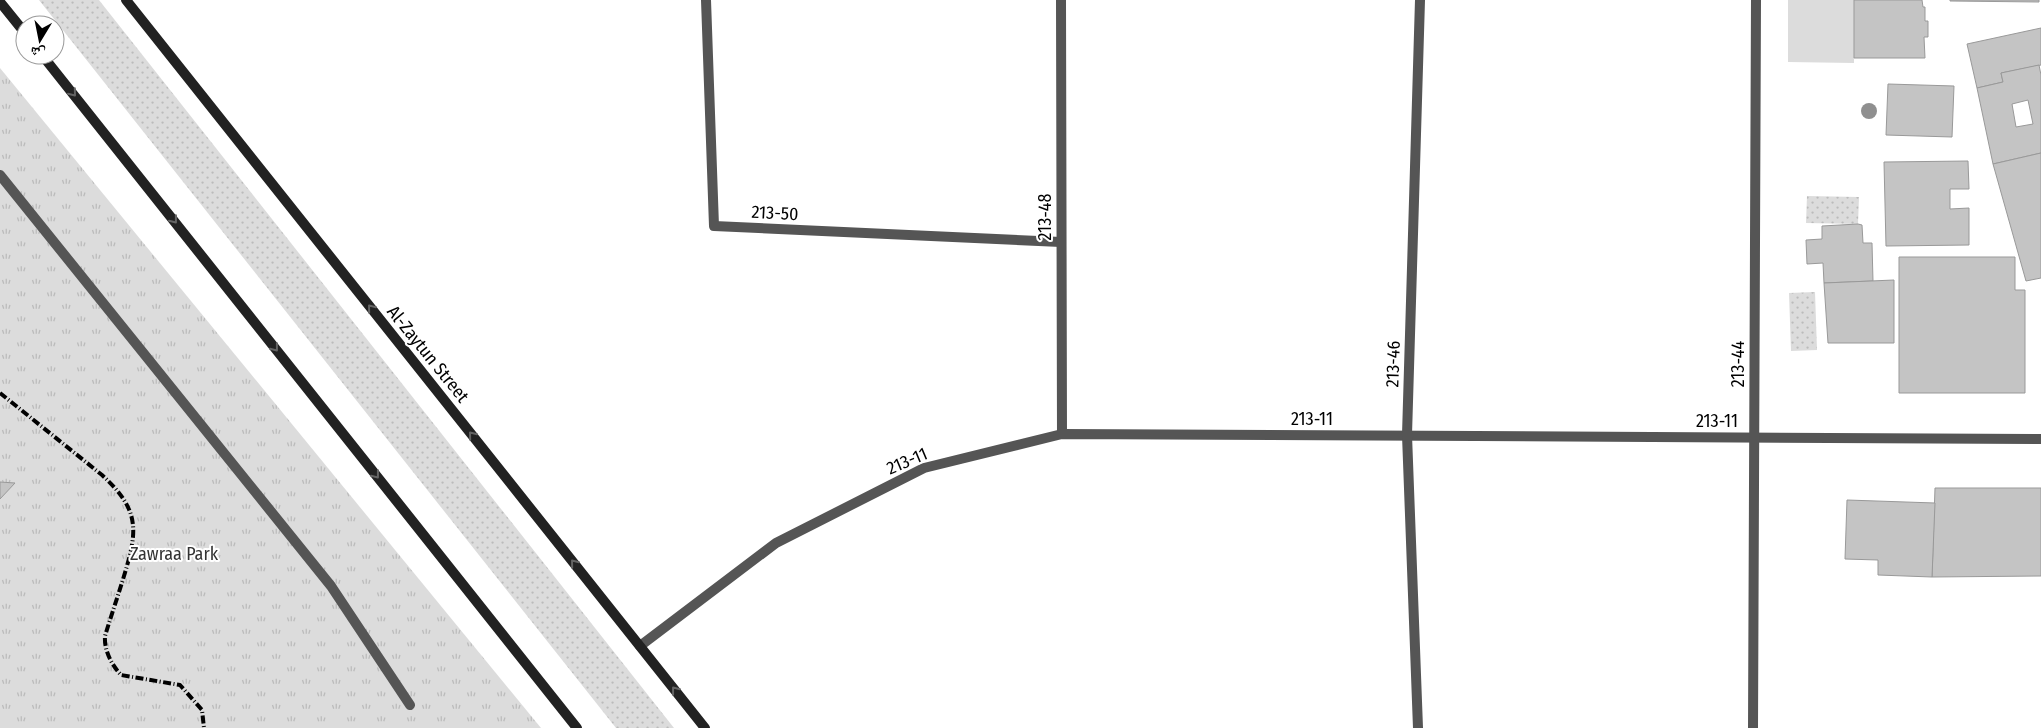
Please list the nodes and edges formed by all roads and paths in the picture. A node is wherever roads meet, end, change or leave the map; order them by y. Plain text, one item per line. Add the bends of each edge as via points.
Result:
1 (126, 0) edge
2 (706, 0) edge
3 (1061, 0) edge
4 (1420, 0) edge
5 (1756, 0) edge
6 (0, 2) edge
7 (15, 21) edge
8 (50, 65) edge
9 (0, 175) edge
10 (1061, 242) junction
11 (1062, 434) junction
12 (1407, 435) junction
13 (1754, 438) junction
14 (2041, 439) edge
15 (640, 646) junction
16 (410, 706) dead end
17 (576, 728) edge
18 (705, 728) edge
19 (1418, 728) edge
20 (1753, 728) edge

15 -> 1 main road, Al-Zaytun Street
2 - 10 street, 213-50 via 714,226
3 - 10 street, 213-48
4 - 12 street, 213-46
5 - 13 street, 213-44
6 - 7 main road
8 -> 17 main road
9 - 16 street via 331,586
10 - 11 street, 213-48
11 - 12 street, 213-11
11 - 15 street, 213-11 via 924,468 776,542
12 - 13 street, 213-11
12 - 19 street, 213-46
13 - 14 street, 213-11
13 - 20 street, 213-44
18 -> 15 main road, Al-Zaytun Street

